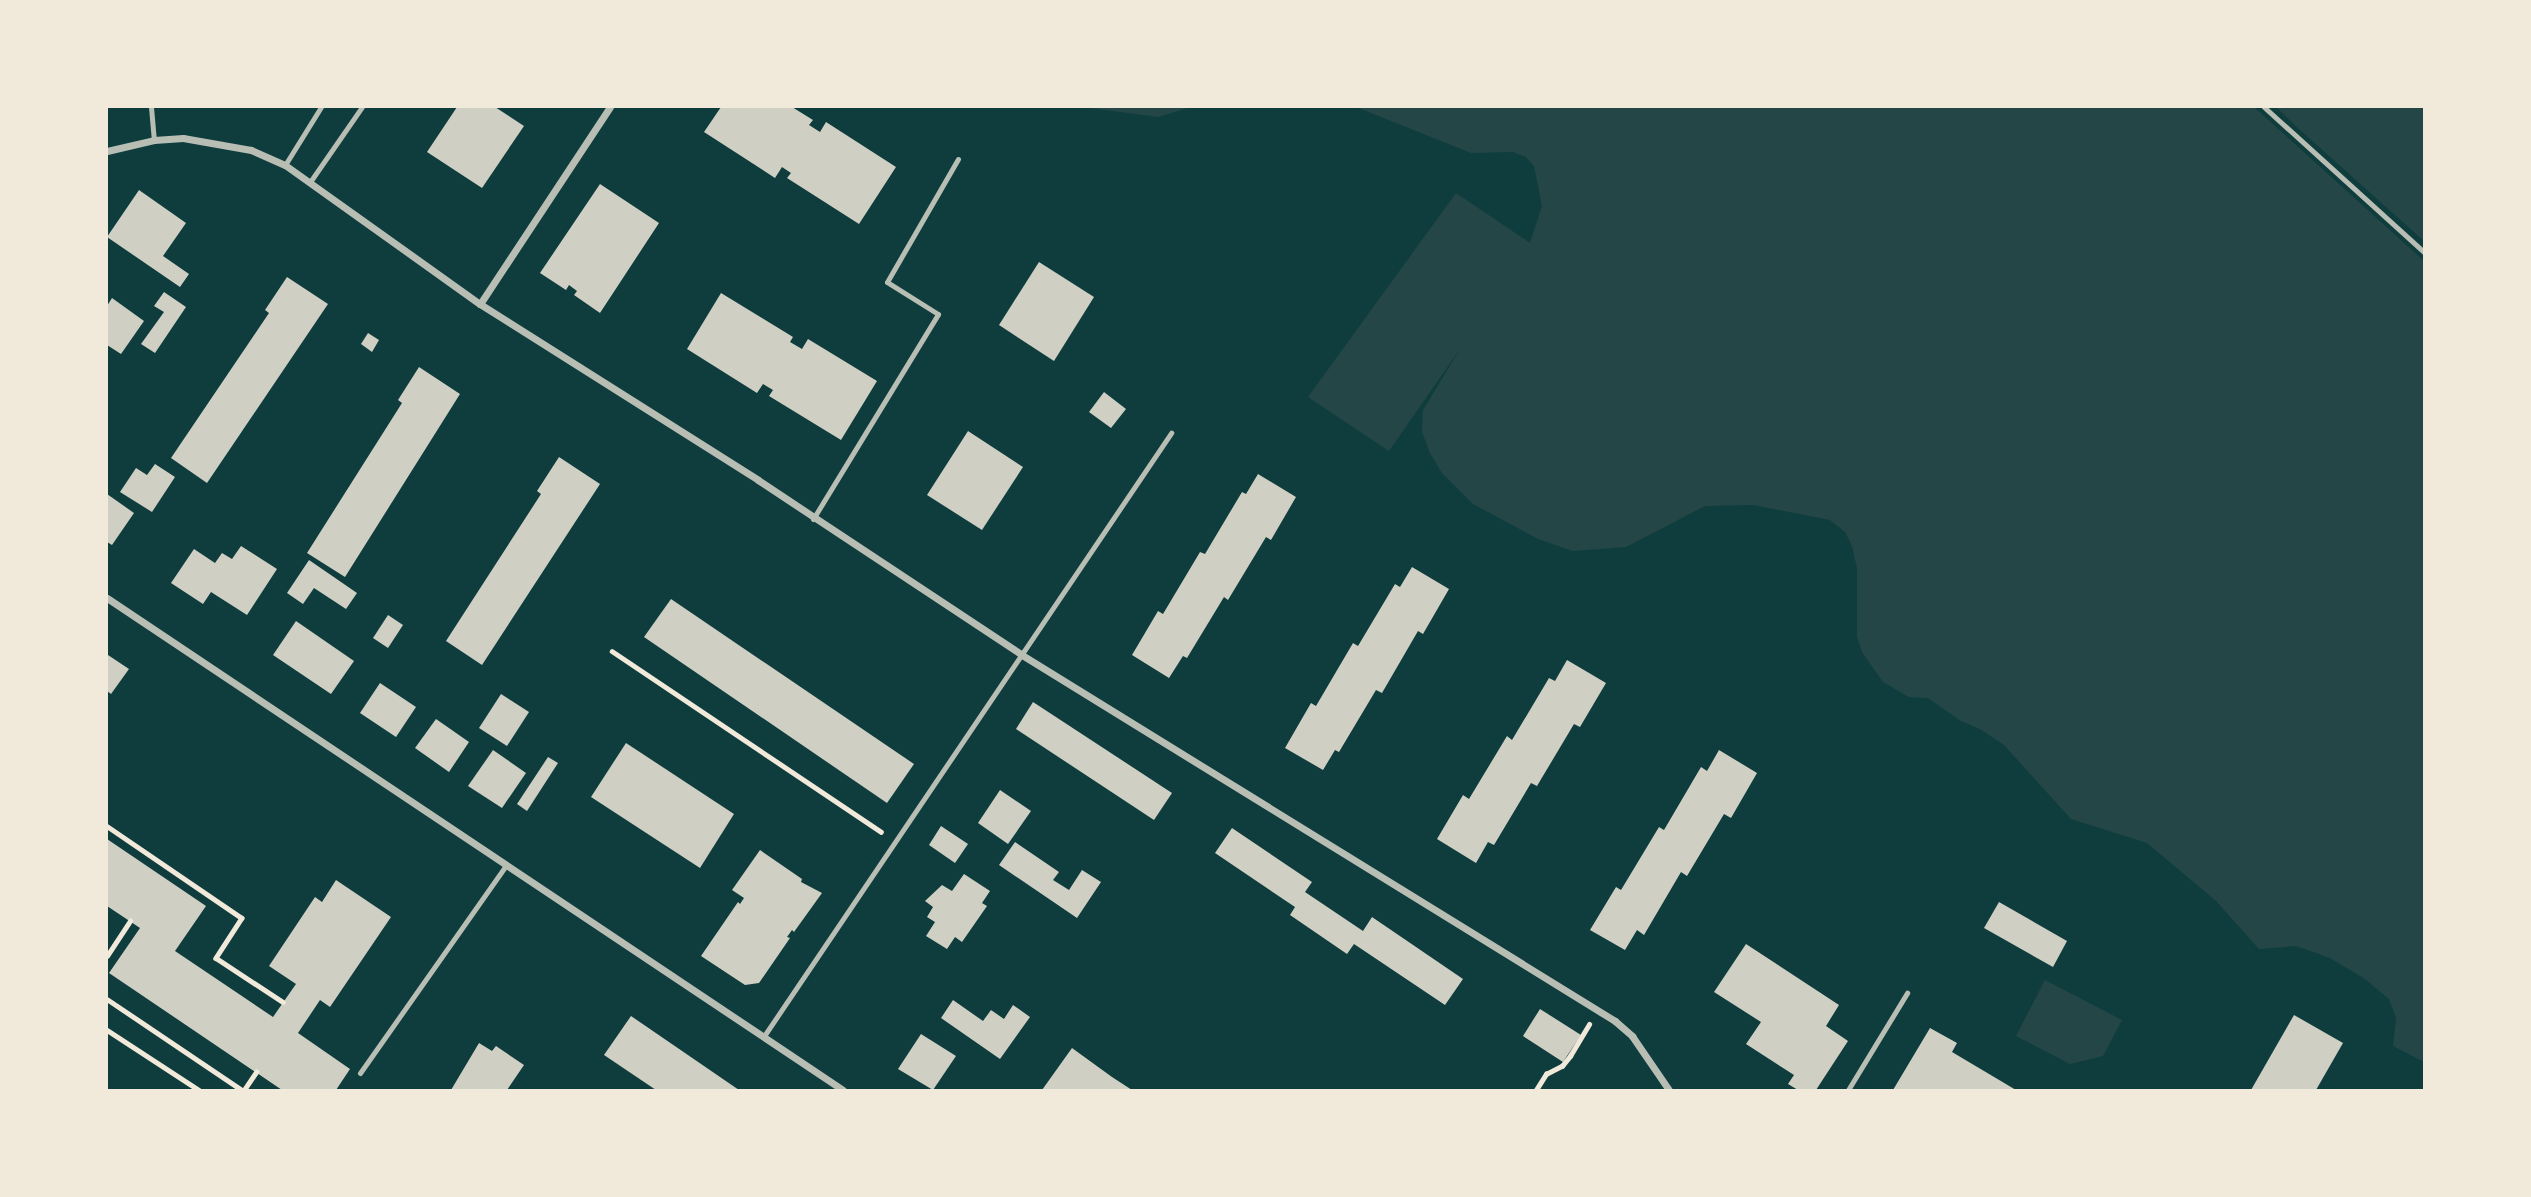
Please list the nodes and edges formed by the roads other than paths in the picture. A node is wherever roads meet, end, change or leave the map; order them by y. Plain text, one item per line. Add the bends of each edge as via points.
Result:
1 (151, 107) edge
2 (321, 107) edge
3 (362, 107) edge
4 (610, 107) edge
5 (2264, 107) edge
6 (154, 140) junction
7 (107, 151) edge
8 (958, 159) dead end
9 (285, 165) junction
10 (310, 182) junction
11 (2424, 252) edge
12 (480, 304) junction
13 (1171, 433) dead end
14 (813, 519) junction
15 (107, 598) edge
16 (1022, 655) junction
17 (506, 865) junction
18 (1907, 993) dead end
19 (764, 1036) junction
20 (360, 1073) dead end
21 (843, 1090) edge
22 (1669, 1090) edge
23 (1848, 1090) edge

1 - 6 lane
2 - 9 lane
3 - 10 lane
4 - 12 street
5 - 11 lane
6 - 7 street
6 - 9 street via 214,142 251,150
8 - 14 lane via 887,282 938,314
9 - 10 street
10 - 12 street
12 - 14 street
13 - 16 lane
14 - 16 street
15 - 17 street
16 - 19 lane
16 - 22 street via 1615,1021 1632,1036
17 - 19 street
17 - 20 lane
18 - 23 lane
19 - 21 street

